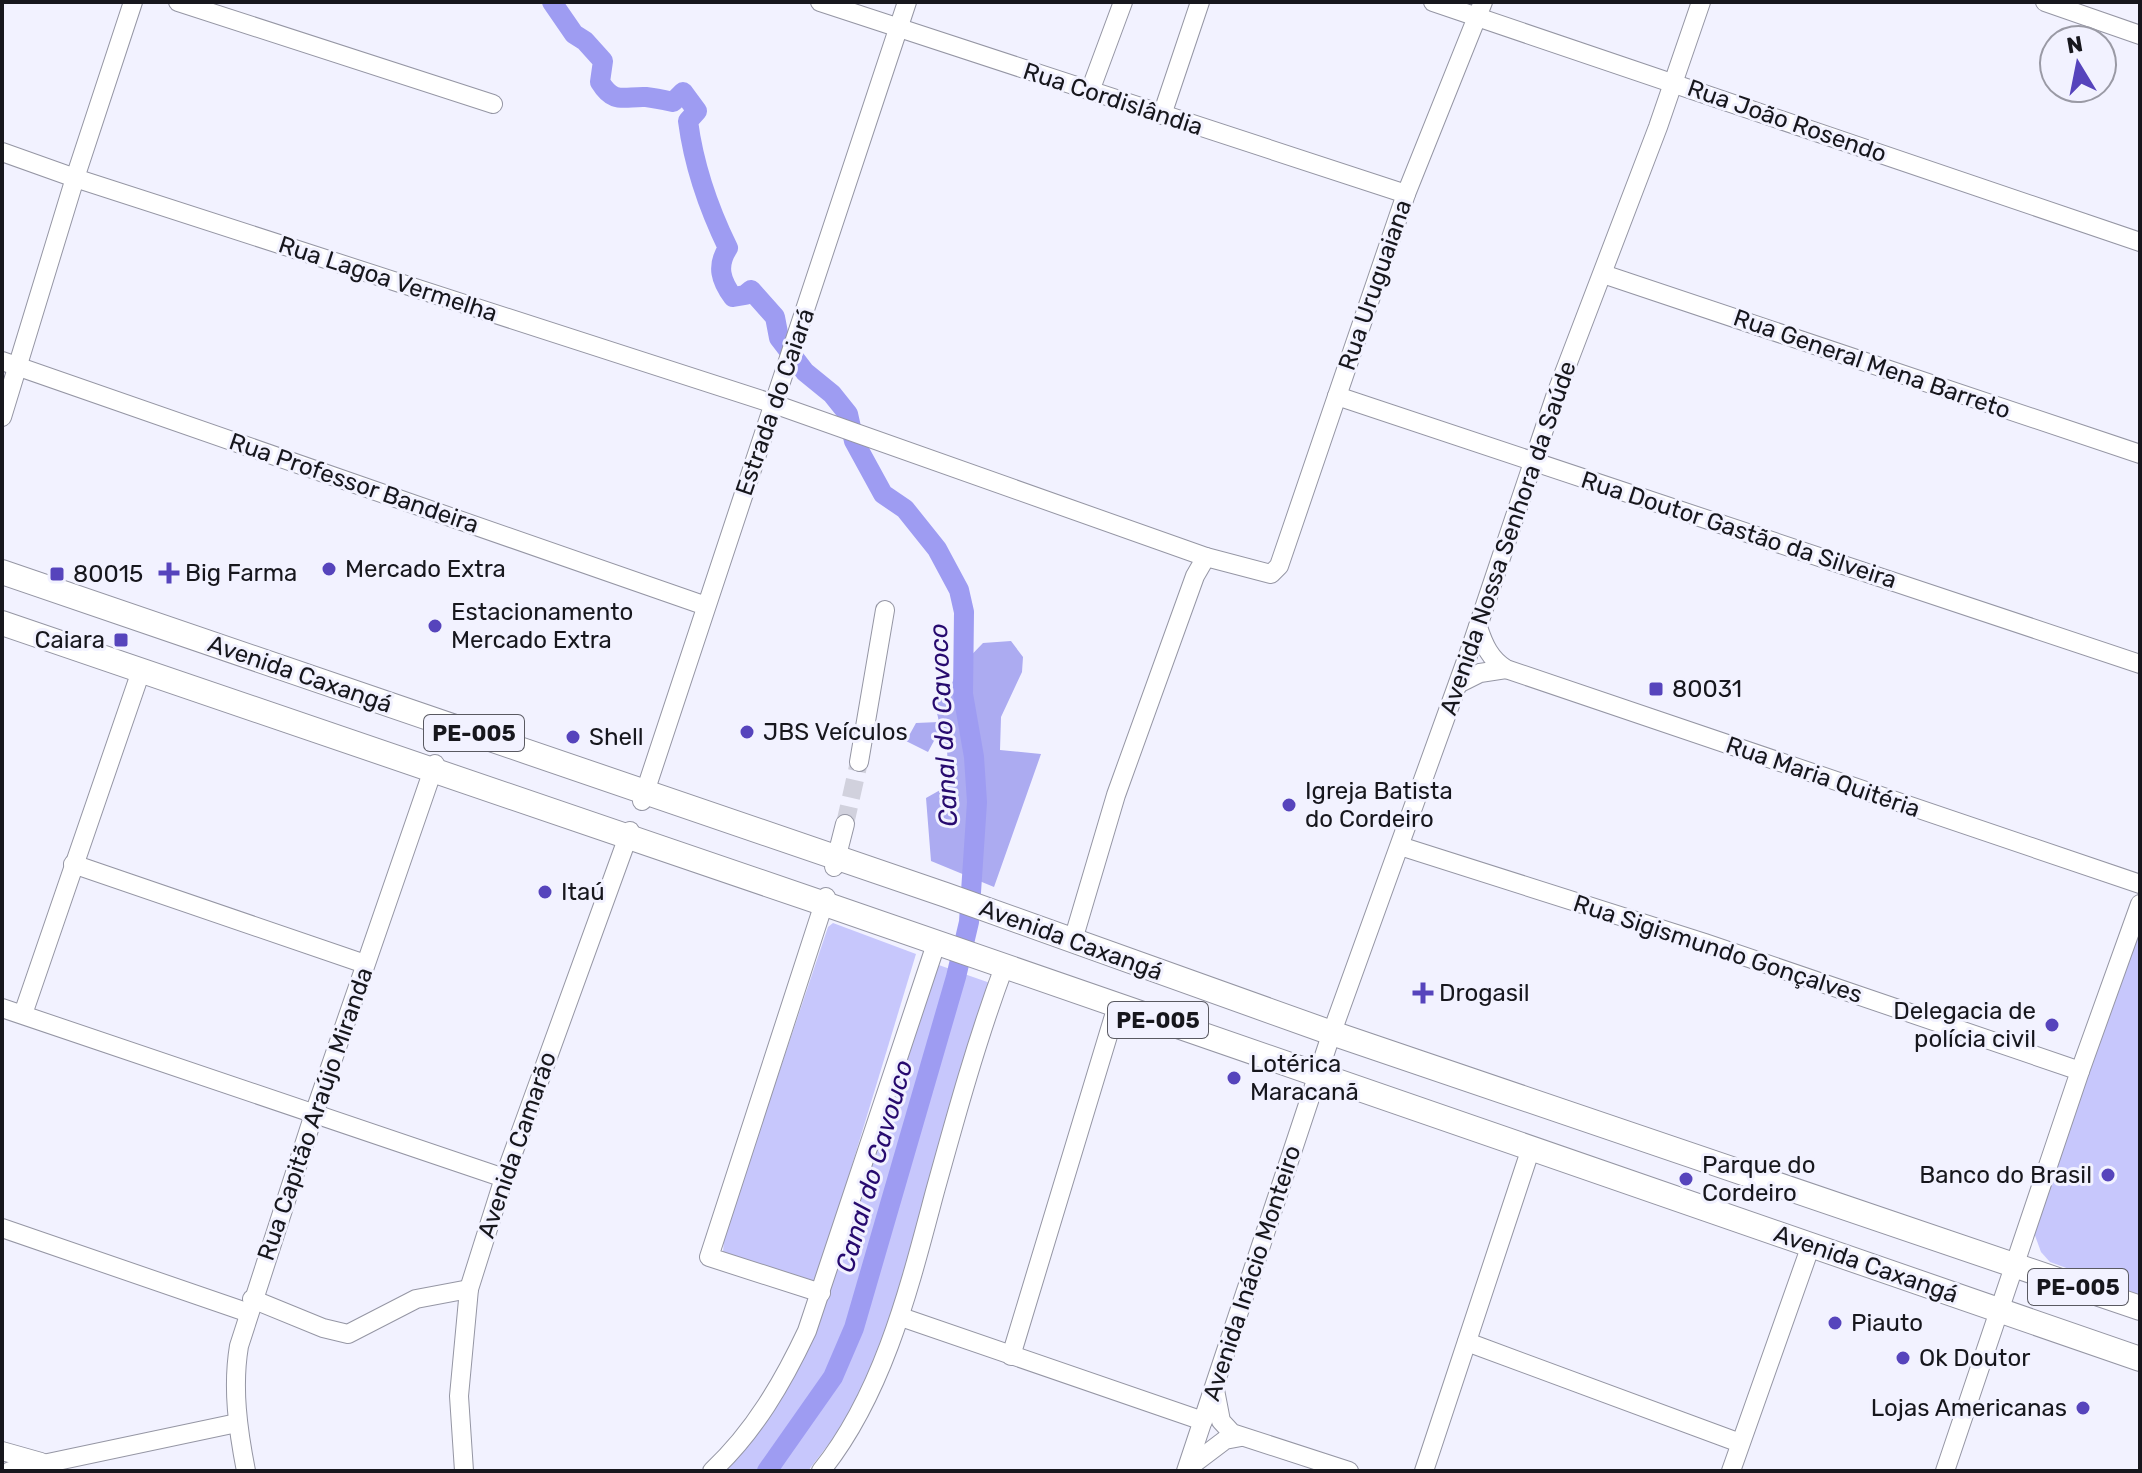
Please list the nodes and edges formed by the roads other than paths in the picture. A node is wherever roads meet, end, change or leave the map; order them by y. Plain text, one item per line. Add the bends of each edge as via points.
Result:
1 (133, 2) edge
2 (178, 2) edge
3 (820, 2) edge
4 (907, 2) edge
5 (1123, 2) edge
6 (1200, 2) edge
7 (1433, 2) edge
8 (1701, 2) edge
9 (2045, 2) edge
10 (1480, 10) edge
11 (898, 28) junction
12 (2140, 35) edge
13 (1673, 82) junction
14 (1090, 91) junction
15 (493, 104) dead end
16 (1162, 115) junction
17 (2, 152) edge
18 (75, 178) junction
19 (1406, 194) junction
20 (2140, 242) edge
21 (1603, 274) junction
22 (10, 363) edge
23 (1337, 396) junction
24 (774, 404) junction
25 (2, 417) edge
26 (2140, 454) edge
27 (1533, 462) junction
28 (1206, 557) junction
29 (2, 572) edge
30 (706, 606) junction
31 (885, 610) dead end
32 (2, 623) edge
33 (1478, 627) junction
34 (2140, 664) edge
35 (1506, 669) junction
36 (141, 671) junction
37 (1458, 684) junction
38 (859, 762) tunnel mouth
39 (434, 767) junction
40 (644, 796) junction
41 (845, 824) tunnel mouth
42 (629, 834) junction
43 (1400, 846) junction
44 (835, 863) junction
45 (73, 864) junction
46 (2140, 884) edge
47 (825, 901) junction
48 (2140, 904) edge
49 (1073, 940) junction
50 (939, 945) junction
51 (365, 964) junction
52 (1001, 966) junction
53 (1117, 1006) junction
54 (2, 1008) edge
55 (23, 1014) junction
56 (1332, 1032) junction
57 (2080, 1071) junction
58 (1318, 1076) junction
59 (314, 1114) junction
60 (1531, 1148) junction
61 (504, 1178) junction
62 (2, 1228) edge
63 (1811, 1245) junction
64 (2015, 1266) junction
65 (469, 1289) junction
66 (821, 1293) junction
67 (251, 1306) junction
68 (2140, 1308) edge
69 (2000, 1311) junction
70 (901, 1317) junction
71 (1467, 1342) junction
72 (1011, 1356) junction
73 (2140, 1359) edge
74 (1214, 1387) junction
75 (1203, 1421) junction
76 (237, 1423) junction
77 (1241, 1437) junction
78 (1740, 1443) junction
79 (2, 1451) edge
80 (46, 1464) junction
81 (1187, 1469) edge
82 (10, 1471) edge
83 (246, 1471) edge
84 (464, 1471) edge
85 (712, 1471) edge
86 (821, 1471) edge
87 (1349, 1471) edge
88 (1424, 1471) edge
89 (1731, 1471) edge
90 (1945, 1471) edge

1 - 18 street
2 - 15 street
3 - 11 street, Rua Cordislândia
4 - 11 street, Estrada do Caiará
5 - 14 street
6 - 16 street
7 - 10 street, Rua João Rosendo
8 - 13 street, Avenida Nossa Senhora da Saúde
9 - 12 street
10 - 13 street, Rua João Rosendo
10 - 19 street, Rua Uruguaiana
11 - 14 street, Rua Cordislândia
11 - 24 street, Estrada do Caiará
13 - 20 street, Rua João Rosendo
13 - 21 street, Avenida Nossa Senhora da Saúde
14 - 16 street, Rua Cordislândia
16 - 19 street, Rua Cordislândia
17 - 18 street, Rua Lagoa Vermelha
18 - 22 street
18 - 24 street, Rua Lagoa Vermelha
19 - 23 street, Rua Uruguaiana
21 - 26 street, Rua General Mena Barreto
21 - 27 street, Avenida Nossa Senhora da Saúde
22 - 25 street
22 - 30 street, Rua Professor Bandeira
23 - 27 street, Rua Doutor Gastão da Silveira
23 - 28 street, Rua Uruguaiana via 1276,571
24 - 28 street, Rua Lagoa Vermelha
24 - 30 street, Estrada do Caiará
27 - 33 street, Avenida Nossa Senhora da Saúde
27 - 34 street, Rua Doutor Gastão da Silveira
28 - 49 street via 1132,746
29 - 40 main road, Avenida Caxangá / PE-005
30 - 40 street, Estrada do Caiará
31 - 38 street
32 - 36 main road, Avenida Caxangá / PE-005
33 - 35 street via 1495,663
33 - 37 street, Avenida Nossa Senhora da Saúde
35 - 37 street
35 - 46 street, Rua Maria Quitéria
36 - 39 main road, Avenida Caxangá / PE-005
36 - 45 street
37 - 43 street, Avenida Nossa Senhora da Saúde
39 - 42 main road, Avenida Caxangá / PE-005
39 - 51 street, Rua Capitão Araújo Miranda
40 - 44 main road, Avenida Caxangá / PE-005
41 - 44 street
42 - 47 main road, Avenida Caxangá / PE-005
42 - 61 street, Avenida Camarão
43 - 56 street, Avenida Nossa Senhora da Saúde
43 - 57 street, Rua Sigismundo Gonçalves
44 - 49 main road, Avenida Caxangá / PE-005
45 - 51 street
45 - 55 street
47 - 50 main road, Avenida Caxangá / PE-005
47 - 66 street via 709,1257
48 - 57 street
49 - 56 main road, Avenida Caxangá / PE-005
50 - 52 main road, Avenida Caxangá / PE-005
50 - 66 street
51 - 59 street, Rua Capitão Araújo Miranda
52 - 53 main road, Avenida Caxangá / PE-005
52 - 70 street
53 - 58 main road, Avenida Caxangá / PE-005
53 - 72 street
54 - 55 street
55 - 59 street
56 - 58 street, Avenida Nossa Senhora da Saúde
56 - 64 main road, Avenida Caxangá / PE-005
57 - 64 street
58 - 60 main road, Avenida Caxangá / PE-005
58 - 74 street, Avenida Inácio Monteiro
59 - 61 street
59 - 67 street, Rua Capitão Araújo Miranda
60 - 63 main road, Avenida Caxangá / PE-005
60 - 71 street
61 - 65 street, Avenida Camarão
62 - 67 street
63 - 69 main road, Avenida Caxangá / PE-005
63 - 78 street
64 - 68 main road, Avenida Caxangá / PE-005
64 - 69 street
65 - 67 street via 416,1299 348,1334
65 - 84 street, Avenida Camarão via 459,1396
66 - 85 street via 781,1384
67 - 76 street, Rua Capitão Araújo Miranda via 236,1367
69 - 73 main road, Avenida Caxangá / PE-005
69 - 90 street
70 - 72 street
70 - 86 street via 880,1371
71 - 78 street
71 - 88 street
72 - 75 street
74 - 75 street, Avenida Inácio Monteiro
74 - 77 street via 1221,1421
75 - 81 street, Avenida Inácio Monteiro
76 - 80 street
76 - 83 street, Rua Capitão Araújo Miranda
77 - 81 street via 1225,1440
77 - 87 street
78 - 89 street
79 - 80 street
80 - 82 street

